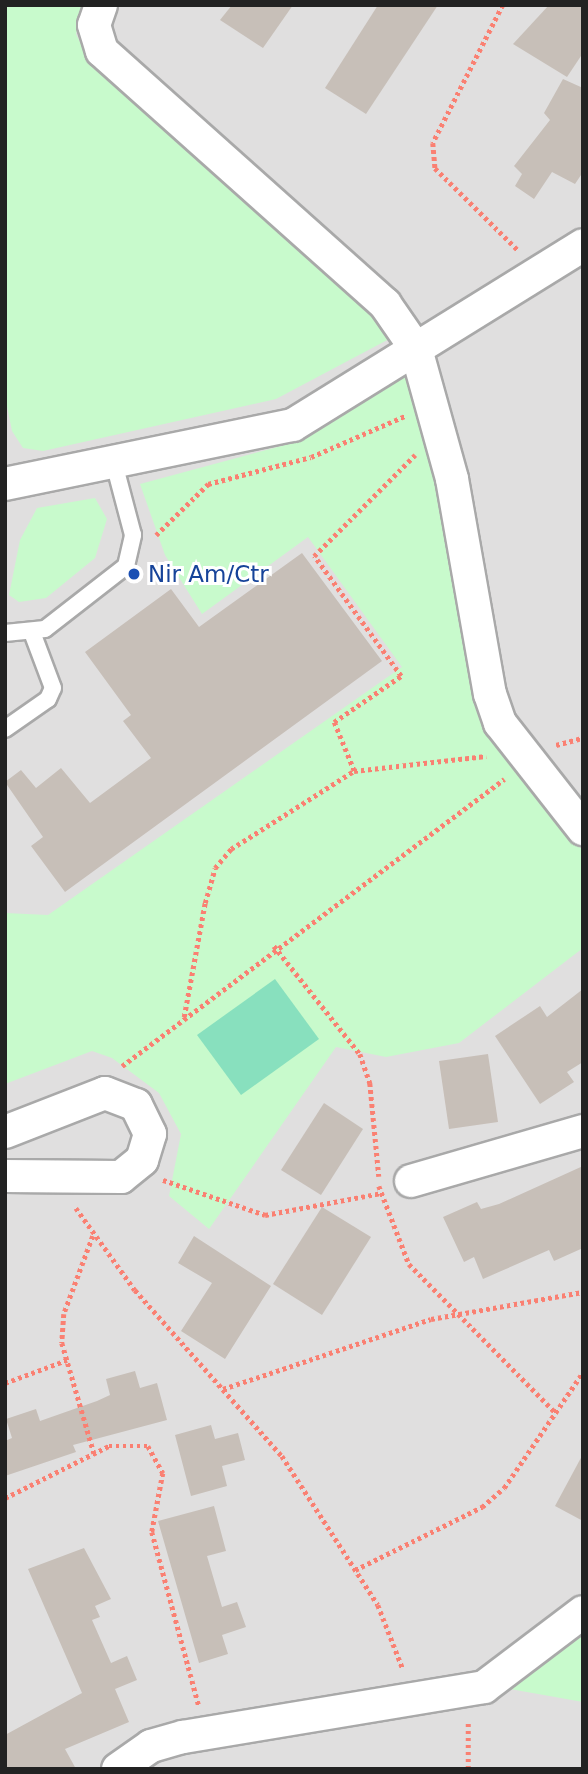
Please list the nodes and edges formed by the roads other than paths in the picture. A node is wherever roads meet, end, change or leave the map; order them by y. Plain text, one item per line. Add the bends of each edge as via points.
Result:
1 (101, 5) edge
2 (583, 245) edge
3 (416, 349) junction
4 (114, 464) junction
5 (5, 484) edge
6 (32, 632) junction
7 (5, 633) edge
8 (5, 729) edge
9 (583, 829) edge
10 (583, 1131) edge
11 (5, 1132) edge
12 (5, 1176) edge
13 (411, 1181) road end
14 (583, 1612) edge
15 (118, 1769) edge

1 - 3 street via 93,25 102,51 385,304
2 - 3 street
3 - 4 street via 293,425
3 - 9 street via 437,417 490,694 525,757
4 - 5 street
4 - 6 lane via 133,535 126,565 117,578
6 - 7 lane
6 - 8 lane via 53,688 48,699
10 - 13 street
11 - 12 street via 89,1097 124,1097 145,1116 150,1134 135,1170 100,1179
14 - 15 street via 517,1668 465,1692 151,1746

